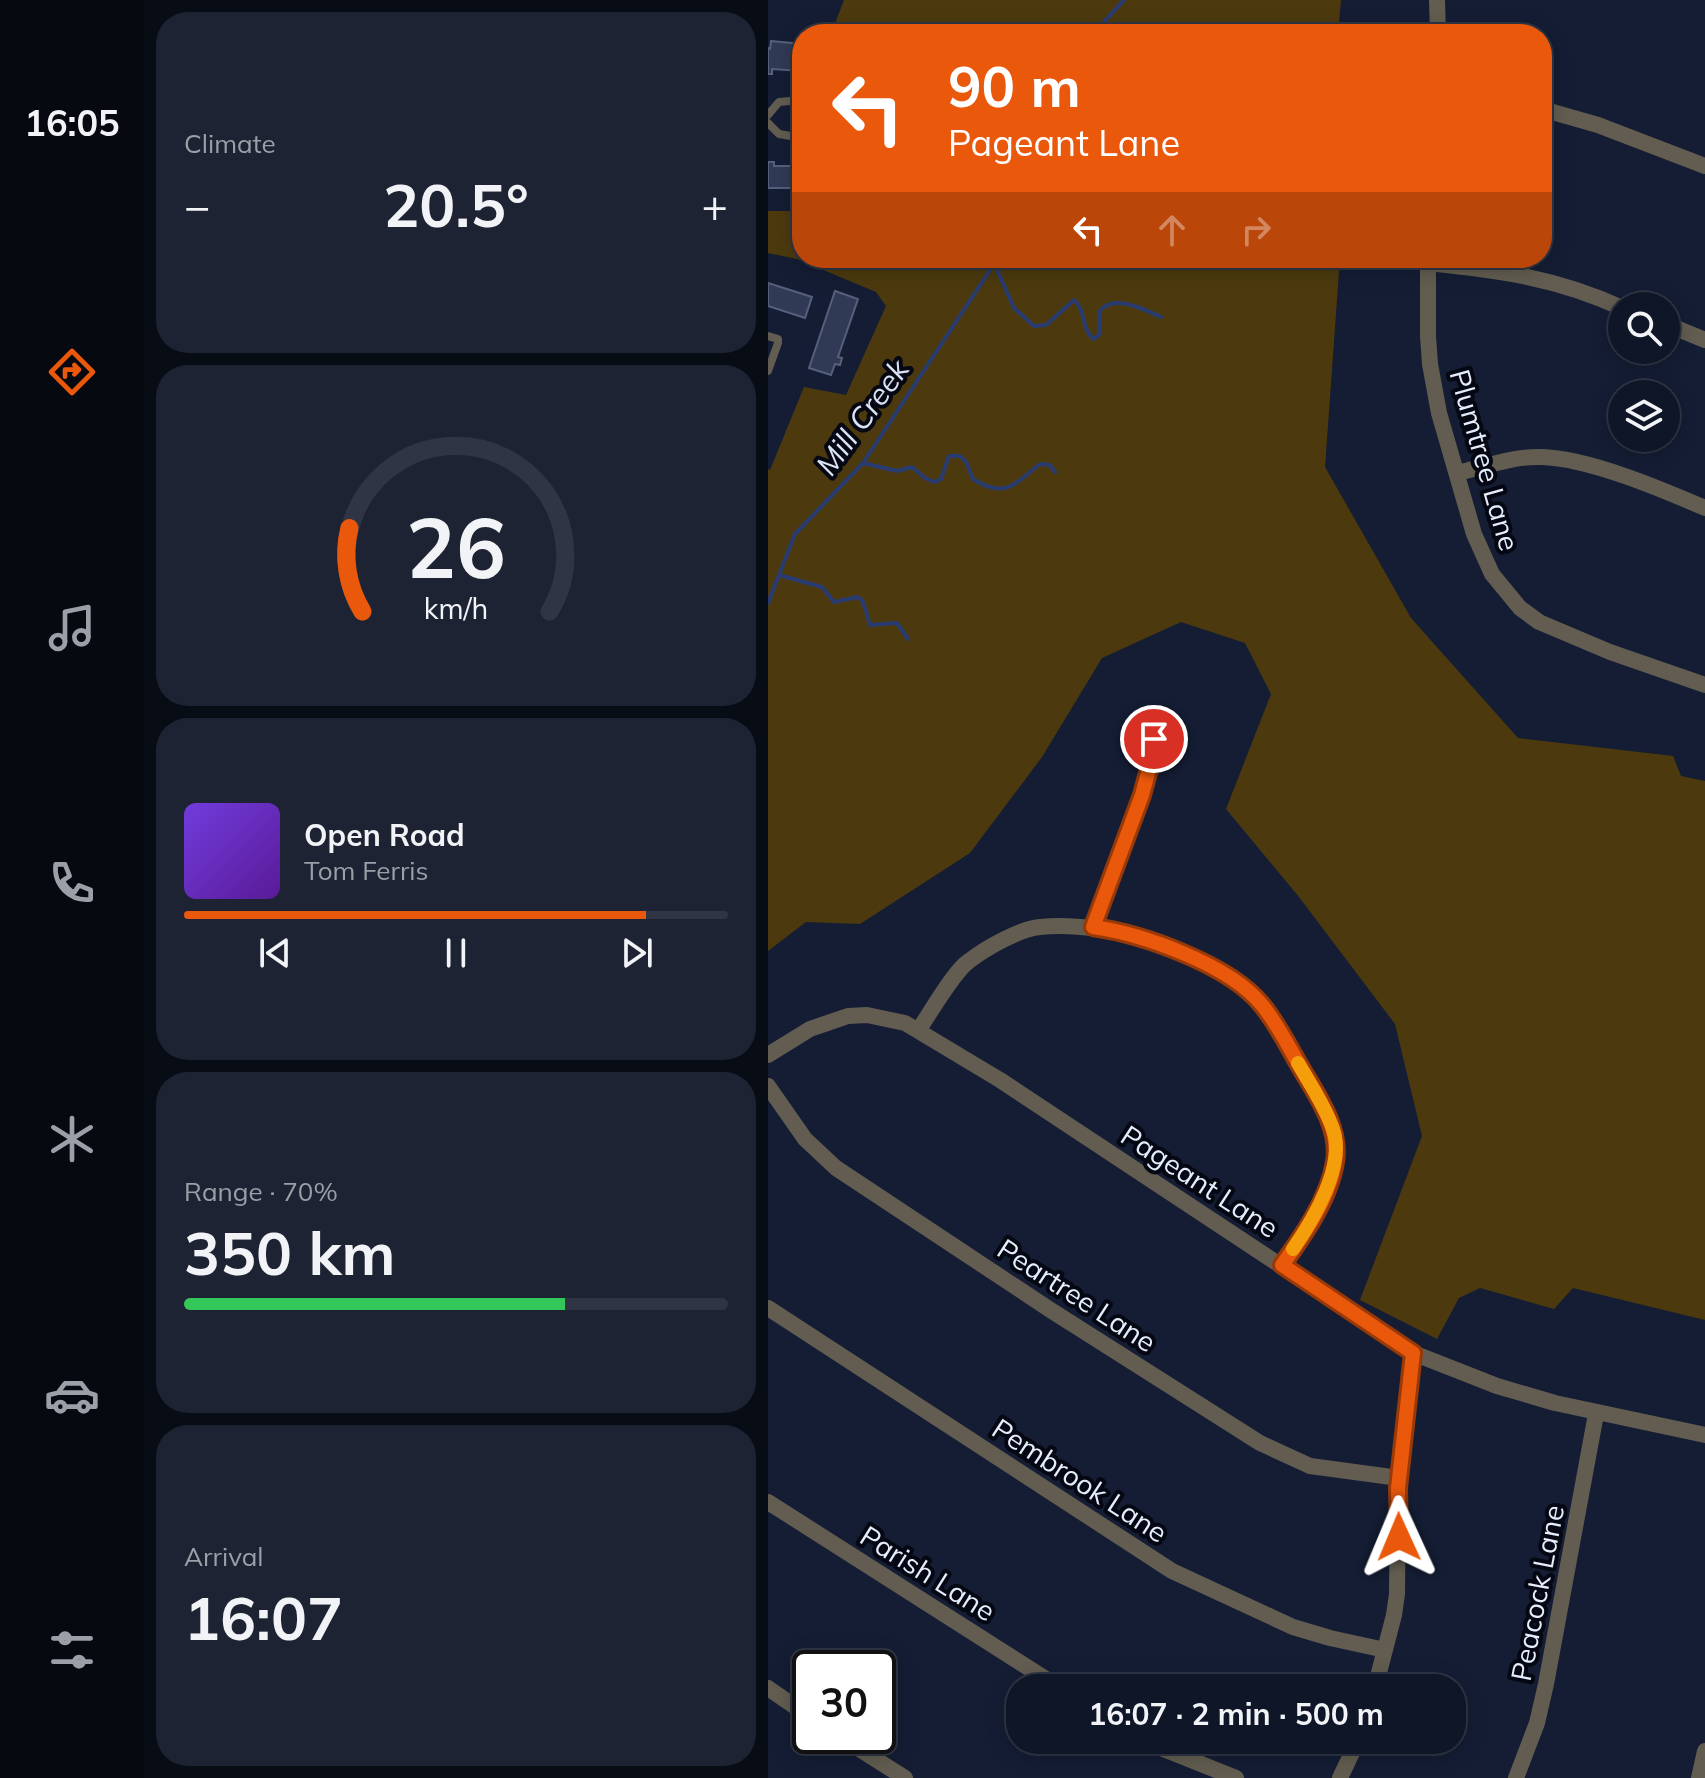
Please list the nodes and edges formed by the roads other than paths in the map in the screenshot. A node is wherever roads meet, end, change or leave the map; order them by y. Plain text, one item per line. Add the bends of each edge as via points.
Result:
1 (1437, 0) edge
2 (1438, 24) edge
3 (792, 101) edge
4 (1552, 112) edge
5 (768, 115) edge
6 (768, 123) edge
7 (792, 136) edge
8 (1705, 166) edge
9 (1428, 268) edge
10 (1482, 268) edge
11 (1608, 302) edge
12 (1680, 330) edge
13 (768, 336) edge
14 (1705, 340) edge
15 (768, 371) edge
16 (1457, 473) junction
17 (1705, 508) edge
18 (1705, 685) edge
19 (1154, 739) dead end
20 (1093, 927) junction
21 (919, 1029) junction
22 (768, 1055) edge
23 (768, 1086) edge
24 (1282, 1265) junction
25 (768, 1308) edge
26 (1413, 1353) junction
27 (1596, 1414) junction
28 (1705, 1435) edge
29 (1399, 1478) junction
30 (768, 1502) edge
31 (1385, 1650) junction
32 (1038, 1674) edge
33 (1379, 1674) edge
34 (768, 1688) edge
35 (792, 1705) edge
36 (1705, 1751) edge
37 (867, 1754) edge
38 (1176, 1754) edge
39 (1351, 1754) edge
40 (905, 1778) edge
41 (1236, 1778) edge
42 (1340, 1778) edge
43 (1516, 1778) edge
44 (1699, 1778) edge

1 - 2 street
3 - 5 lane via 779,102
4 - 8 street
6 - 7 lane via 779,134
9 - 16 street, Plumtree Lane via 1430,364
10 - 11 street via 1530,275
12 - 14 street
13 - 15 lane via 778,343
16 - 17 street via 1523,458 1556,458 1653,486
16 - 18 street, Plumtree Lane via 1492,574 1520,608 1585,642
19 - 20 street via 1142,795
20 - 21 street via 1037,927 1000,942 966,963
20 - 24 street via 1178,952 1231,978 1272,1018 1315,1092 1335,1132 1335,1162 1322,1199
21 - 22 street, Pageant Lane via 887,1018 848,1016 810,1029
21 - 24 street, Pageant Lane
23 - 29 street, Peartree Lane via 805,1139 836,1168 1260,1443 1310,1466
24 - 26 street, Pageant Lane
25 - 31 street, Pembrook Lane via 1172,1571 1293,1627
26 - 27 street, Pageant Lane via 1497,1386
26 - 29 street
27 - 28 street, Pageant Lane
27 - 43 street, Peacock Lane via 1546,1684
29 - 31 street via 1397,1594
30 - 32 street, Parish Lane
31 - 33 street
34 - 35 street
36 - 44 street
37 - 40 street
38 - 41 street
39 - 42 street

